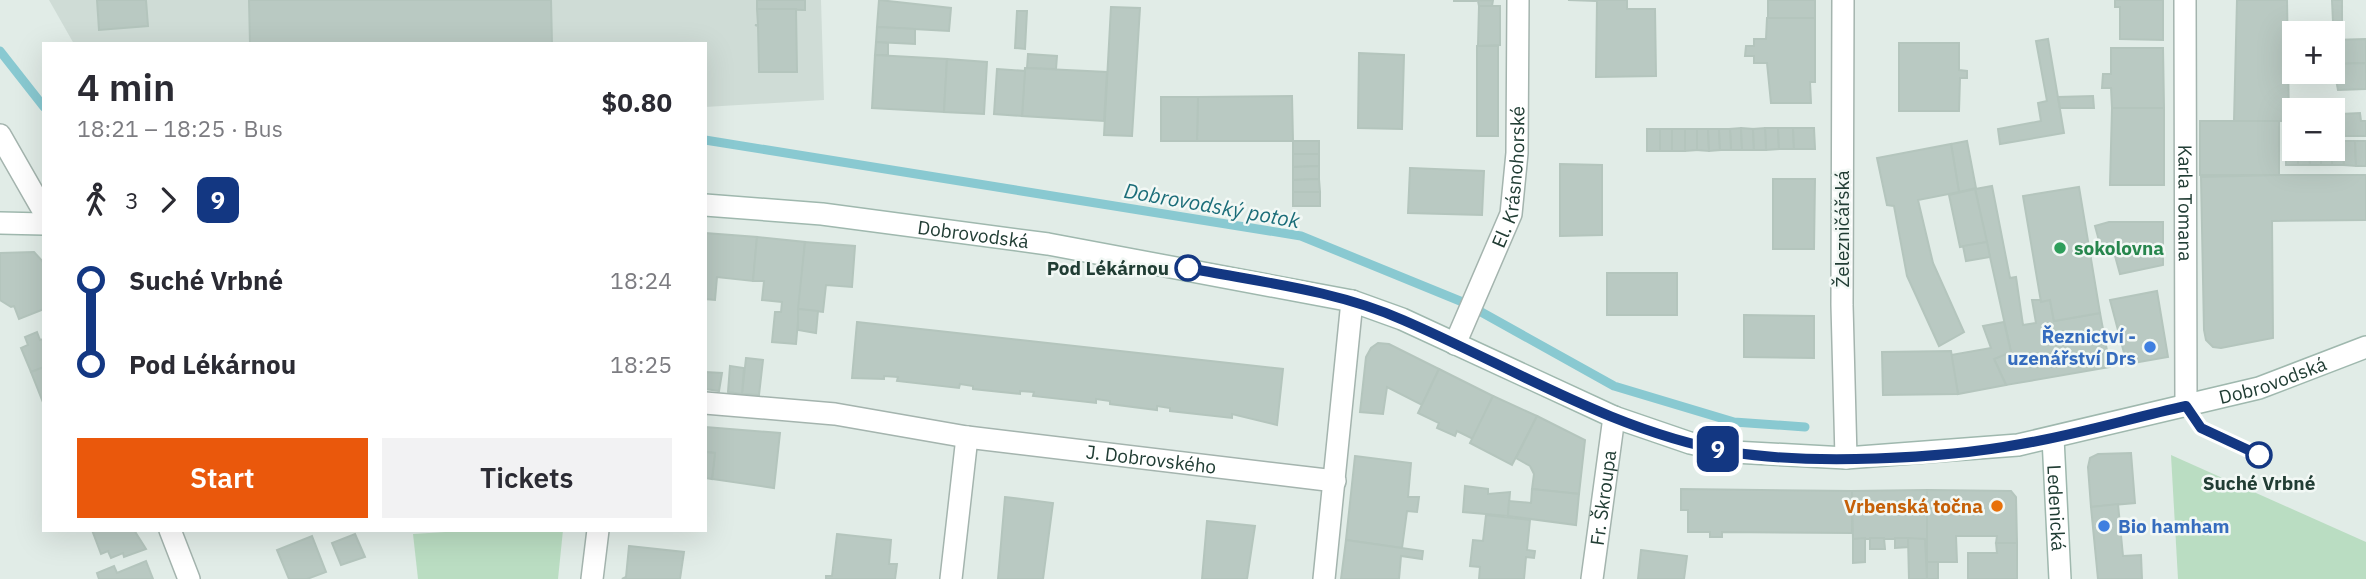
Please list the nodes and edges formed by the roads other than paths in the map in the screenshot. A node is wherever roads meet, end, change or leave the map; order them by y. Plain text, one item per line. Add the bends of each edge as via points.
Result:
1 (1518, 0) edge
2 (1843, 0) edge
3 (2185, 0) edge
4 (0, 135) edge
5 (707, 205) edge
6 (42, 208) edge
7 (0, 223) edge
8 (42, 224) edge
9 (1352, 301) junction
10 (1455, 344) junction
11 (2366, 346) edge
12 (707, 403) edge
13 (2186, 406) junction
14 (1614, 417) junction
15 (967, 437) junction
16 (2053, 438) junction
17 (1846, 458) junction
18 (1335, 481) junction
19 (171, 532) edge
20 (598, 532) edge
21 (189, 579) edge
22 (592, 579) edge
23 (951, 579) edge
24 (1324, 579) edge
25 (1592, 579) edge
26 (2060, 579) edge

1 - 10 street, El. Krásnohorské via 1517,153 1511,214
2 - 17 street, Železničářská
3 - 13 street, Karla Tomana
4 - 6 street
5 - 9 street, Dobrovodská via 834,215 1048,244
7 - 8 street
9 - 10 street, Dobrovodská
9 - 18 street
10 - 14 street, Dobrovodská
11 - 13 street, Dobrovodská via 2259,388
12 - 15 street, J. Dobrovského via 835,414
13 - 16 street, Dobrovodská
14 - 17 street, Dobrovodská via 1733,452
14 - 25 street, Fr. Škroupa
15 - 18 street, J. Dobrovského
15 - 23 street
16 - 17 street, Dobrovodská
16 - 26 street, Ledenická
18 - 24 street
19 - 21 street
20 - 22 street

